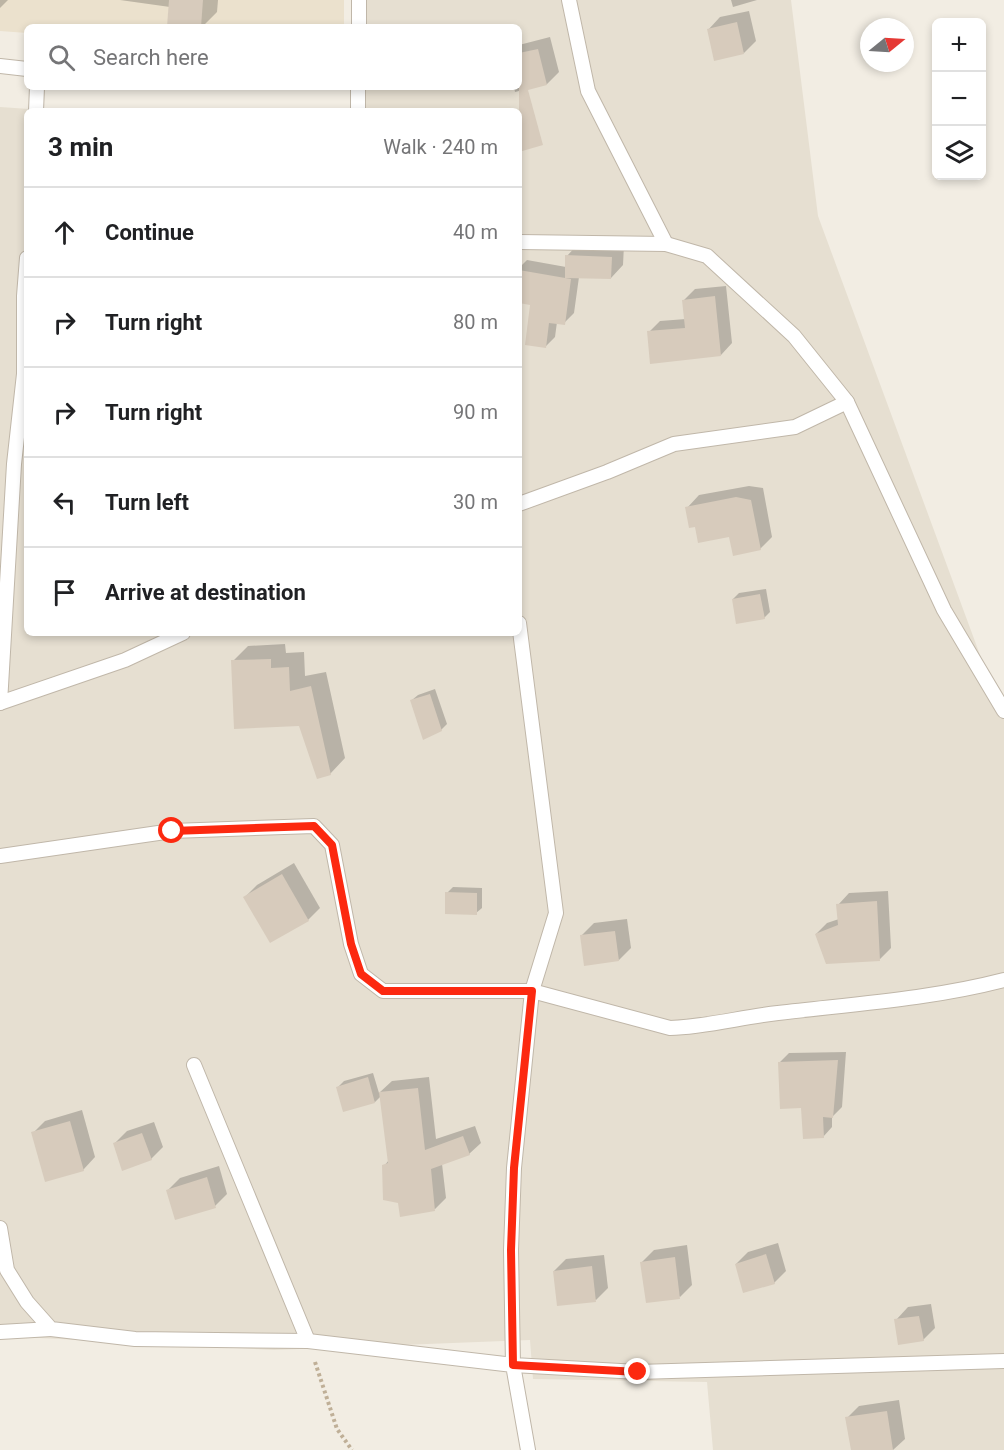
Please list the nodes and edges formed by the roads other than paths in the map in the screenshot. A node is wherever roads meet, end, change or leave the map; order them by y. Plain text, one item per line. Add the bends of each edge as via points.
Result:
1 (359, 0) edge
2 (569, 0) edge
3 (358, 24) edge
4 (0, 66) edge
5 (24, 69) edge
6 (37, 90) edge
7 (358, 90) edge
8 (36, 108) edge
9 (358, 108) edge
10 (522, 242) edge
11 (666, 244) junction
12 (24, 296) edge
13 (24, 374) edge
14 (24, 374) edge
15 (847, 402) junction
16 (522, 503) edge
17 (177, 636) edge
18 (521, 636) edge
19 (0, 703) edge
20 (1004, 711) edge
21 (0, 856) edge
22 (1004, 980) edge
23 (532, 991) junction
24 (194, 1065) dead end
25 (0, 1228) edge
26 (51, 1329) junction
27 (0, 1332) edge
28 (308, 1341) junction
29 (1004, 1361) edge
30 (513, 1365) junction
31 (528, 1450) edge

1 - 3 lane
2 - 11 lane via 588,91
4 - 5 lane
6 - 8 lane
7 - 9 lane
10 - 11 lane
11 - 15 lane via 707,256 794,336
12 - 13 lane
14 - 19 lane via 14,464
15 - 16 lane via 795,427 674,444
15 - 20 lane via 944,610
17 - 19 lane via 125,660
18 - 23 lane via 556,914
21 - 23 lane via 172,831 314,826 332,845 351,944 361,974 383,991
22 - 23 lane via 962,991 670,1028
23 - 30 lane via 514,1168
24 - 28 lane
25 - 26 lane via 7,1270 27,1302
26 - 27 lane
26 - 28 lane via 135,1339
28 - 30 lane
29 - 30 lane via 638,1372
30 - 31 lane

